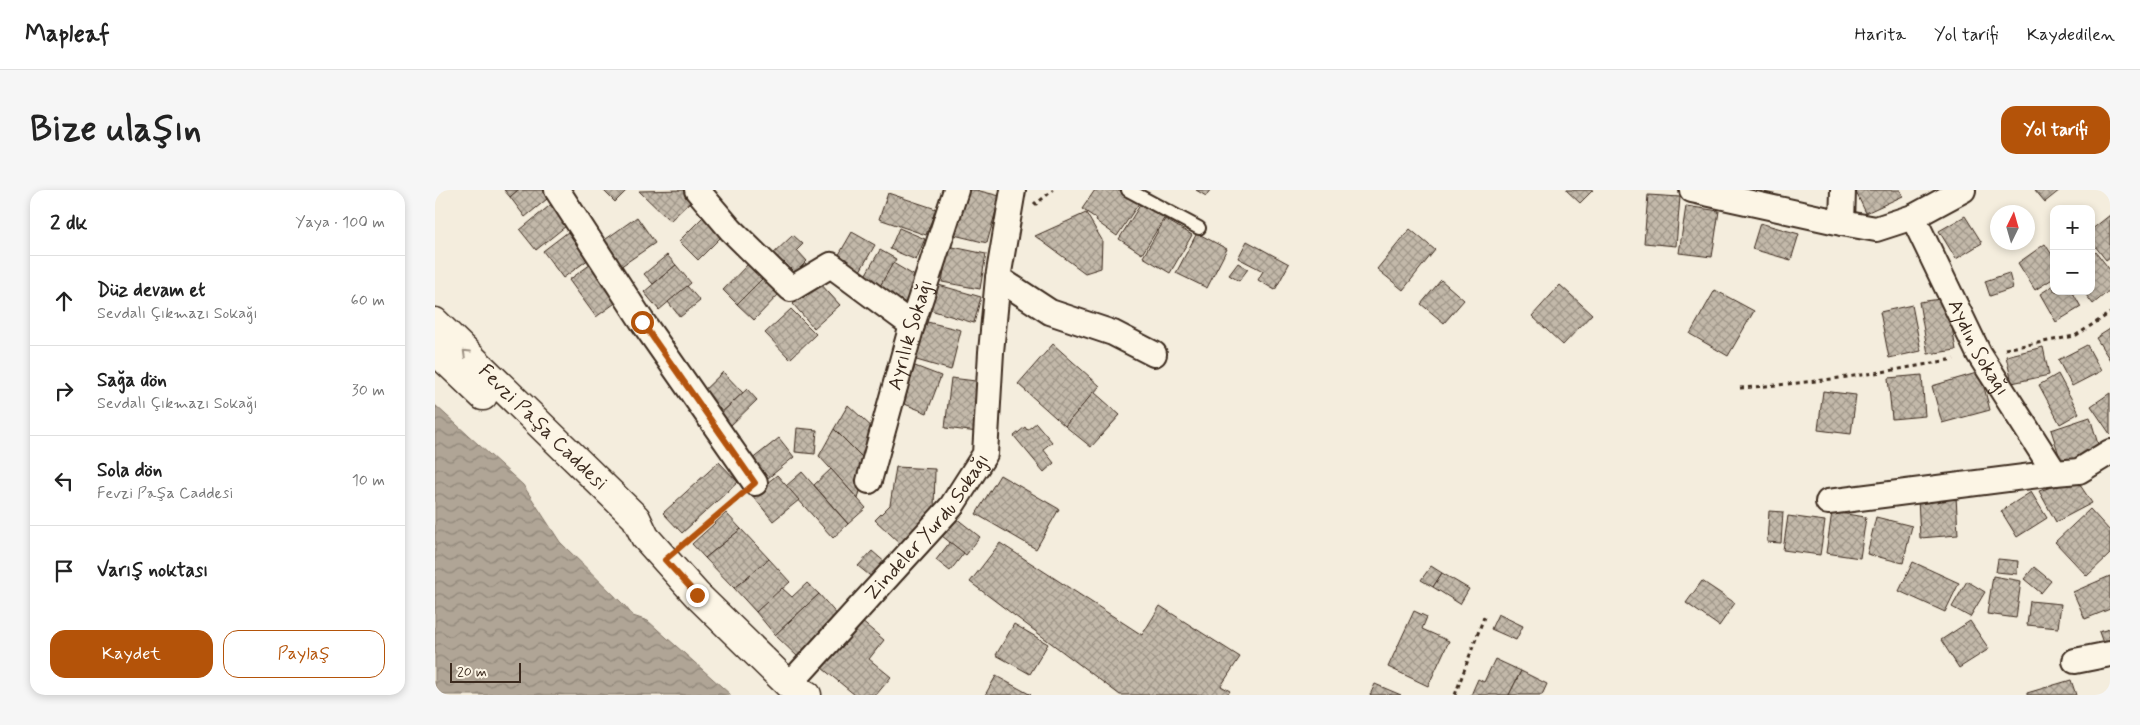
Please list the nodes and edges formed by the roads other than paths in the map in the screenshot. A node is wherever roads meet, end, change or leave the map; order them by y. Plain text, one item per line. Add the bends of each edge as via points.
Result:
1 (557, 190) edge
2 (955, 190) edge
3 (1013, 190) edge
4 (1128, 190) edge
5 (1692, 190) edge
6 (1843, 190) edge
7 (1963, 190) edge
8 (701, 191) edge
9 (1913, 216) junction
10 (1842, 223) junction
11 (1199, 228) dead end
12 (998, 278) junction
13 (435, 322) edge
14 (912, 325) junction
15 (435, 350) edge
16 (1154, 354) dead end
17 (2110, 452) edge
18 (2055, 473) junction
19 (869, 481) dead end
20 (755, 483) road end
21 (1828, 502) dead end
22 (645, 538) junction
23 (2110, 654) edge
24 (2075, 661) dead end
25 (798, 690) edge

1 - 20 street via 642,322
2 - 14 street, Ayrılık Sokağı
3 - 12 street, Zindeler Yurdu Sokağı
4 - 11 lane
5 - 10 street
6 - 10 street
7 - 9 street
8 - 14 street via 731,230 791,289 831,265
9 - 10 street via 1876,229
9 - 18 street, Aydın Sokağı via 1979,354
12 - 16 street via 1050,312 1113,333
12 - 25 street, Zindeler Yurdu Sokağı via 985,454 951,507
22 -> 13 main road, Fevzi Paşa Caddesi via 636,518
14 - 19 street, Ayrılık Sokağı
15 - 22 main road, Fevzi Paşa Caddesi via 623,528
17 - 18 street via 2079,472
18 - 21 street
22 - 25 main road, Fevzi Paşa Caddesi via 697,595
23 - 24 street

